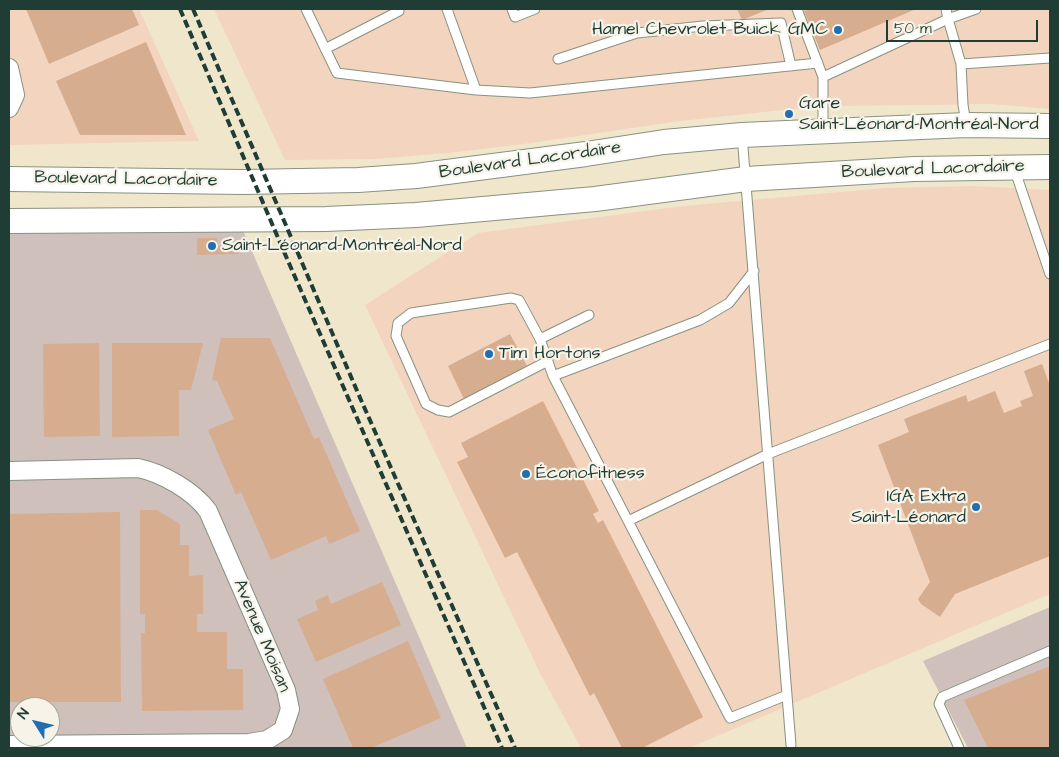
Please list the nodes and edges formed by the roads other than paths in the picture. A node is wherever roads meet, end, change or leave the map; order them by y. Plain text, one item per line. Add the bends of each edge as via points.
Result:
1 (306, 9) edge
2 (447, 9) edge
3 (512, 9) edge
4 (535, 9) edge
5 (798, 9) edge
6 (946, 9) edge
7 (976, 9) edge
8 (401, 10) edge
9 (948, 19) junction
10 (325, 49) junction
11 (1050, 58) edge
12 (558, 59) dead end
13 (818, 63) junction
14 (961, 64) junction
15 (791, 66) junction
16 (9, 68) edge
17 (823, 78) junction
18 (476, 90) junction
19 (9, 108) edge
20 (966, 125) junction
21 (1050, 126) edge
22 (824, 132) junction
23 (742, 135) junction
24 (1050, 167) edge
25 (1014, 168) junction
26 (9, 179) edge
27 (746, 179) junction
28 (9, 221) edge
29 (1050, 245) edge
30 (1041, 248) junction
31 (754, 271) junction
32 (1050, 274) edge
33 (589, 315) dead end
34 (540, 339) junction
35 (1050, 344) edge
36 (548, 362) junction
37 (553, 376) junction
38 (768, 454) junction
39 (9, 471) edge
40 (628, 521) junction
41 (1050, 651) edge
42 (787, 695) junction
43 (9, 744) edge
44 (791, 745) dead end
45 (959, 748) edge

1 - 10 lane
2 - 18 lane
3 - 4 lane via 515,17
5 - 13 lane
6 - 9 lane
7 - 9 lane
8 - 10 lane
9 - 14 lane
9 - 17 lane
10 - 18 lane via 337,73
11 - 14 lane
12 - 15 lane via 637,33 781,23
13 - 15 lane
13 - 17 lane
14 - 20 lane
15 - 18 lane via 530,93
16 - 19 street via 15,95
17 - 22 lane
20 - 21 main road, Boulevard Lacordaire
20 - 22 main road, Boulevard Lacordaire
22 - 23 main road, Boulevard Lacordaire
23 - 26 main road, Boulevard Lacordaire via 664,142 416,176 358,180
23 - 27 lane
24 - 25 main road, Boulevard Lacordaire
25 - 27 main road, Boulevard Lacordaire via 914,169
25 - 30 lane
27 - 28 main road, Boulevard Lacordaire via 595,199 416,215 326,219
27 - 31 lane
29 - 30 lane
30 - 32 lane
31 - 37 lane via 730,303 700,320
31 - 38 lane
33 - 34 lane
34 - 36 lane
34 - 36 lane via 519,300 511,298 412,313 398,323 396,336 426,404 449,412
35 - 38 lane
36 - 37 lane
37 - 40 lane
38 - 40 lane
38 - 42 lane
39 - 43 street, Avenue Moisan via 138,468 163,477 201,502 208,511 286,690 290,709 283,730 267,740 248,743
40 - 42 lane via 730,718
41 - 45 lane via 942,697 939,704
42 - 44 lane

